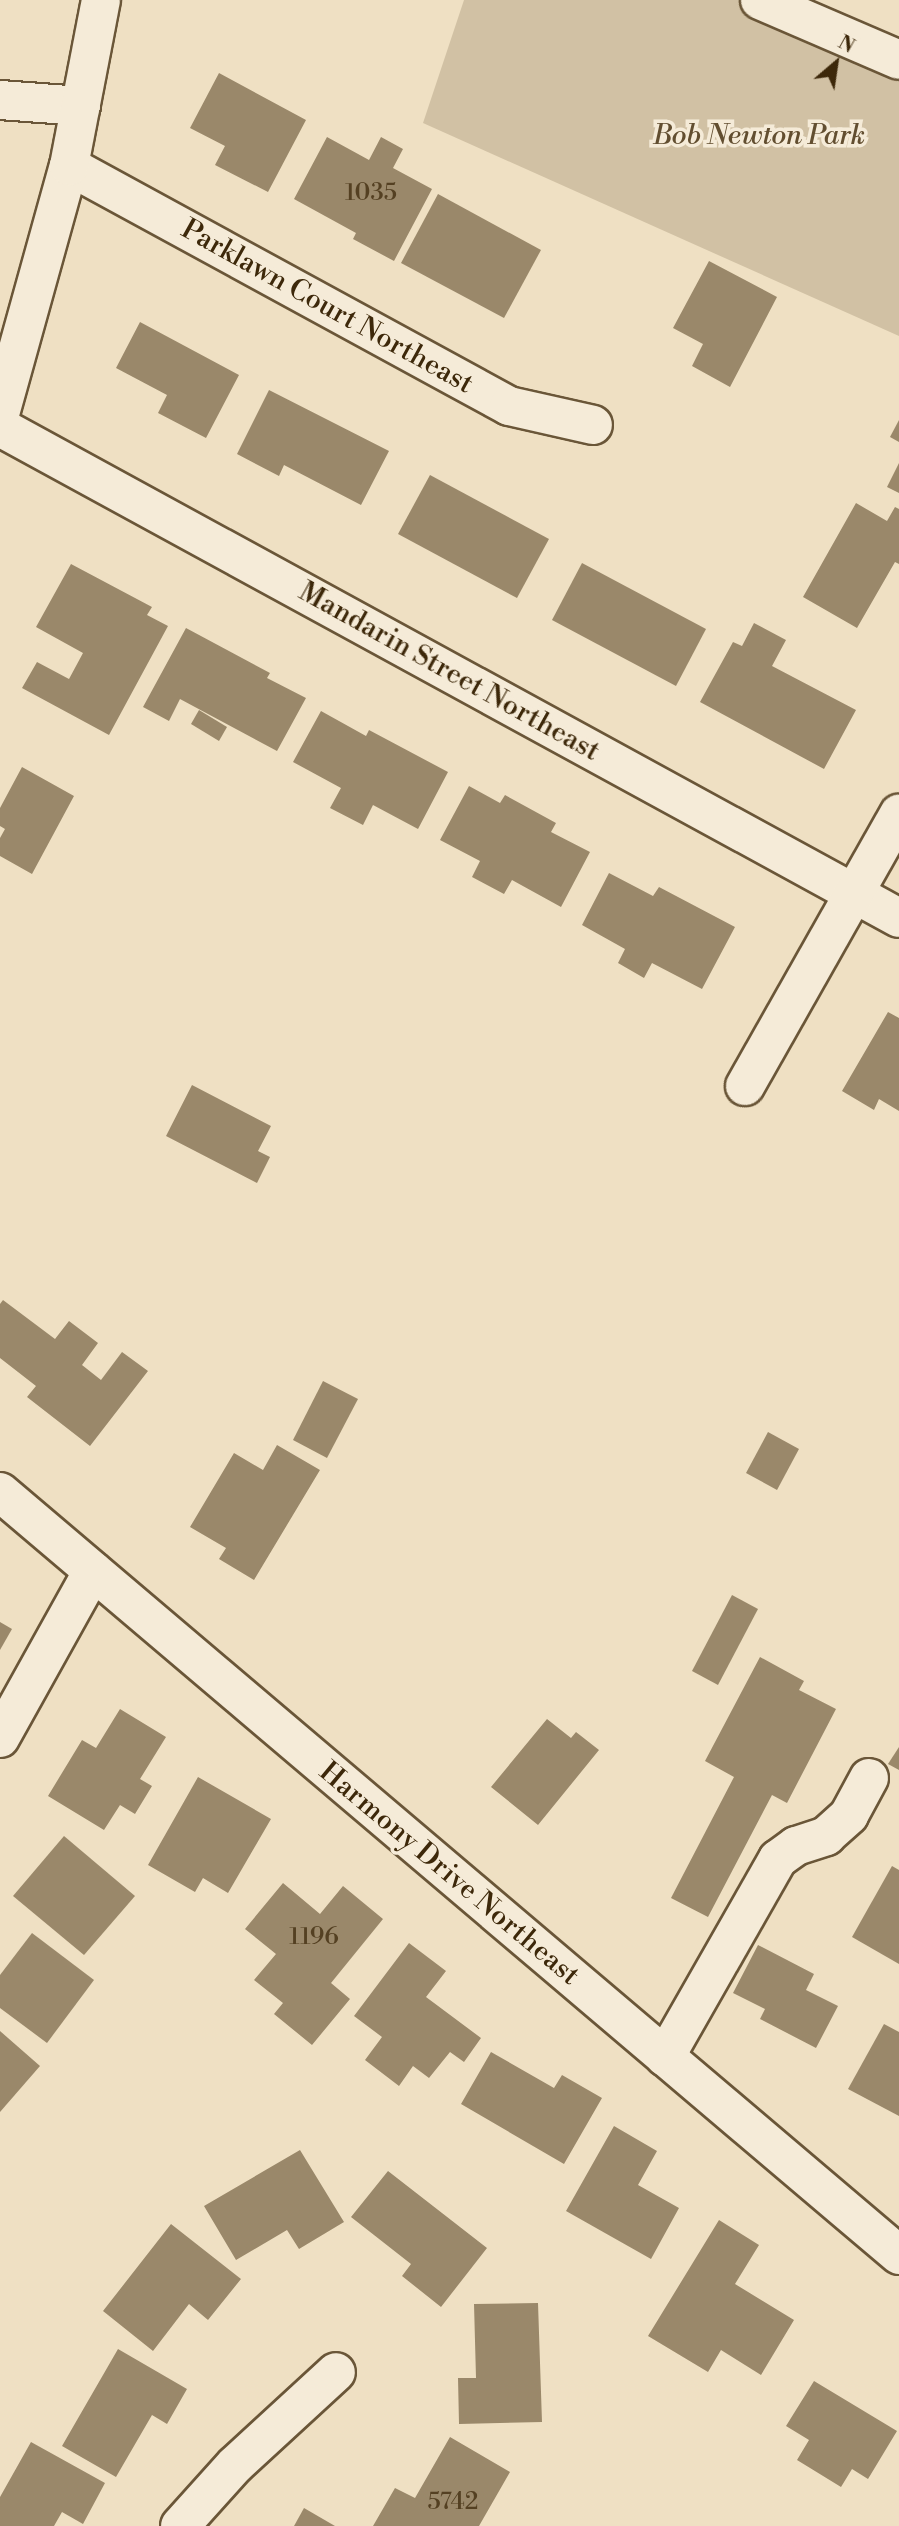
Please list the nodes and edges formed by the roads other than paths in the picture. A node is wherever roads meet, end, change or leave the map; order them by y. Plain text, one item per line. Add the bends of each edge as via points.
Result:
1 (101, 0) edge
2 (760, 0) edge
3 (899, 60) edge
4 (0, 100) edge
5 (81, 106) junction
6 (69, 166) junction
7 (0, 414) edge
8 (593, 425) dead end
9 (0, 427) edge
10 (899, 814) edge
11 (854, 893) junction
12 (899, 918) edge
13 (745, 1086) dead end
14 (0, 1492) edge
15 (93, 1572) junction
16 (0, 1738) edge
17 (869, 1778) dead end
18 (665, 2057) junction
19 (899, 2255) edge
20 (336, 2372) dead end
21 (180, 2526) edge

1 - 5 street
2 - 3 street
4 - 5 street
5 - 6 street
6 - 7 street
6 - 8 street, Parklawn Court Northeast via 509,406
9 - 11 street, Mandarin Street Northeast
10 - 11 street
11 - 12 street, Mandarin Street Northeast
11 - 13 street
14 - 15 street, Harmony Drive Northeast
15 - 16 street
15 - 18 street, Harmony Drive Northeast
17 - 18 street via 849,1815 826,1836 796,1846 778,1859
18 - 19 street, Harmony Drive Northeast
20 - 21 street via 235,2465

